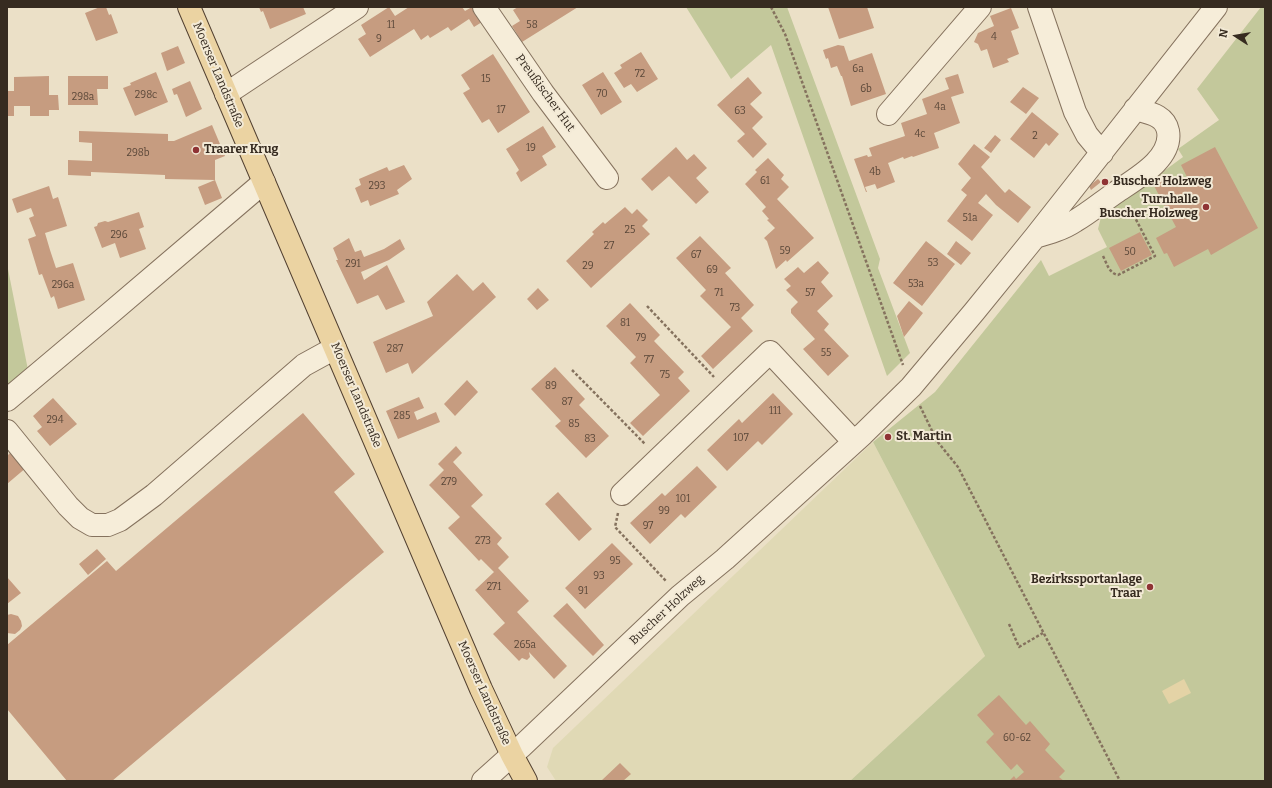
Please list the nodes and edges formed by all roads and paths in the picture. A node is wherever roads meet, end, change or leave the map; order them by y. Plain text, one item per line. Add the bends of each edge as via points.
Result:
1 (189, 7) edge
2 (357, 7) edge
3 (484, 7) edge
4 (771, 7) edge
5 (980, 7) edge
6 (1039, 7) edge
7 (1216, 7) edge
8 (226, 94) junction
9 (1135, 110) junction
10 (888, 114) dead end
11 (1102, 153) junction
12 (607, 178) dead end
13 (264, 182) junction
14 (1121, 189) junction
15 (1035, 237) junction
16 (1103, 256) dead end
17 (647, 306) dead end
18 (335, 348) junction
19 (572, 370) dead end
20 (911, 387) junction
21 (728, 392) junction
22 (7, 400) edge
23 (7, 431) edge
24 (854, 442) junction
25 (659, 458) junction
26 (622, 494) joint
27 (680, 596) junction
28 (1008, 624) dead end
29 (1043, 633) junction
30 (512, 755) junction
31 (483, 781) edge
32 (526, 781) edge
33 (1120, 781) edge

1 - 8 main road, Moerser Landstraße
2 - 8 street
3 - 12 street, Preußischer Hut via 543,93
4 - 20 path via 785,34
5 - 10 street
6 - 11 street via 1075,112 1087,135
7 - 9 street, Buscher Holzweg
8 - 13 main road, Moerser Landstraße
9 - 11 street, Buscher Holzweg
9 - 14 street via 1152,113 1161,118 1167,126 1169,139 1165,151 1154,164
11 - 15 street, Buscher Holzweg
13 - 18 main road, Moerser Landstraße
13 - 22 street
14 - 15 street via 1076,221
14 - 16 path via 1155,256 1118,275 1111,271
15 - 20 street, Buscher Holzweg
17 - 21 path
18 - 23 street via 304,365 154,495 132,512 108,525 92,525 80,518
18 - 30 main road, Moerser Landstraße
19 - 25 path
20 - 24 street, Buscher Holzweg
20 - 29 path via 937,441 958,467
21 - 24 street via 770,352
21 - 25 street
24 - 27 street, Buscher Holzweg
25 - 26 street
26 - 27 path via 615,527
27 - 30 street, Buscher Holzweg
28 - 29 path via 1019,646
29 - 33 path
30 - 31 street, Buscher Holzweg
30 - 32 main road, Moerser Landstraße

